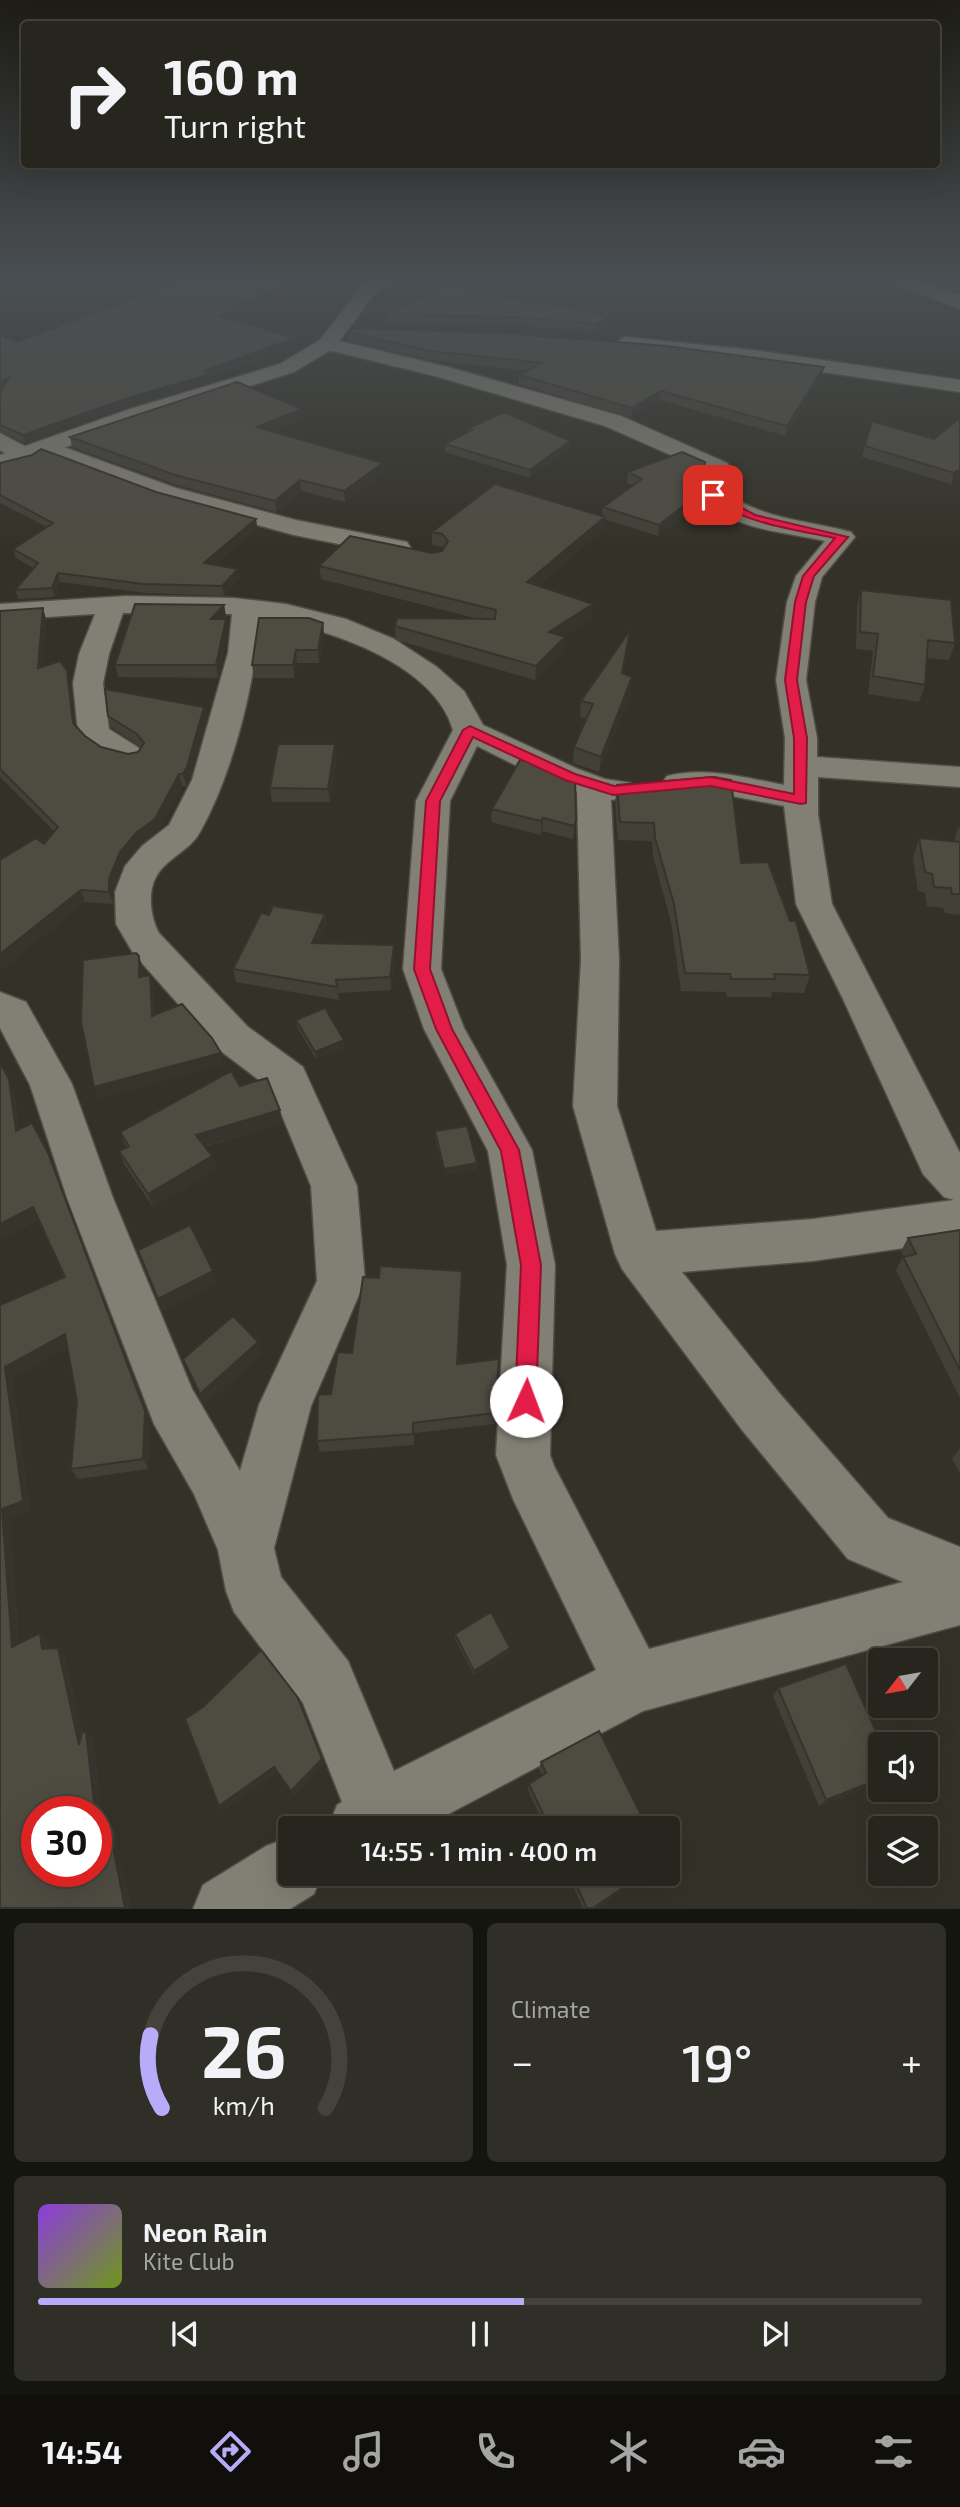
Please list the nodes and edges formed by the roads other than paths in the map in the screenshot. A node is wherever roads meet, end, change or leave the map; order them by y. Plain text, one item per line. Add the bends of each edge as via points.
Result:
1 (287, 368) edge
2 (430, 368) edge
3 (836, 368) edge
4 (960, 386) edge
5 (0, 440) edge
6 (36, 452) junction
7 (0, 463) edge
8 (420, 553) edge
9 (112, 606) junction
10 (246, 608) junction
11 (0, 612) edge
12 (470, 730) junction
13 (128, 755) edge
14 (960, 778) edge
15 (801, 783) junction
16 (594, 786) junction
17 (0, 1007) edge
18 (960, 1182) edge
19 (960, 1220) edge
20 (639, 1254) junction
21 (246, 1548) junction
22 (960, 1576) edge
23 (960, 1596) edge
24 (634, 1683) junction
25 (367, 1816) edge
26 (379, 1816) edge

1 - 6 street via 138,414
2 - 15 street via 613,421 719,468 713,495 733,509 842,537 809,576 801,602 791,680 801,738
3 - 4 street
5 - 6 street
6 - 7 street
6 - 8 street via 294,527
9 - 10 street
9 - 11 street
9 - 13 street via 88,683 94,733
10 - 12 street via 302,614 384,643 447,690 464,711
10 - 21 street via 243,653 209,780 183,832 155,854 138,875 133,892 135,924 146,943 233,1038 288,1079 334,1186 341,1281 285,1405
12 - 16 street
12 - 24 street via 433,801 422,969 444,1029 510,1150 531,1265 523,1455
14 - 15 street
15 - 16 street via 711,782 613,791
15 - 18 street via 814,904 939,1161
16 - 20 street via 600,960 595,1106
17 - 21 street via 12,1013 51,1084 90,1198 173,1406 213,1475
19 - 20 street via 813,1240
20 - 22 street via 761,1412 868,1539
21 - 25 street via 255,1591 326,1684
23 - 24 street
24 - 26 street

